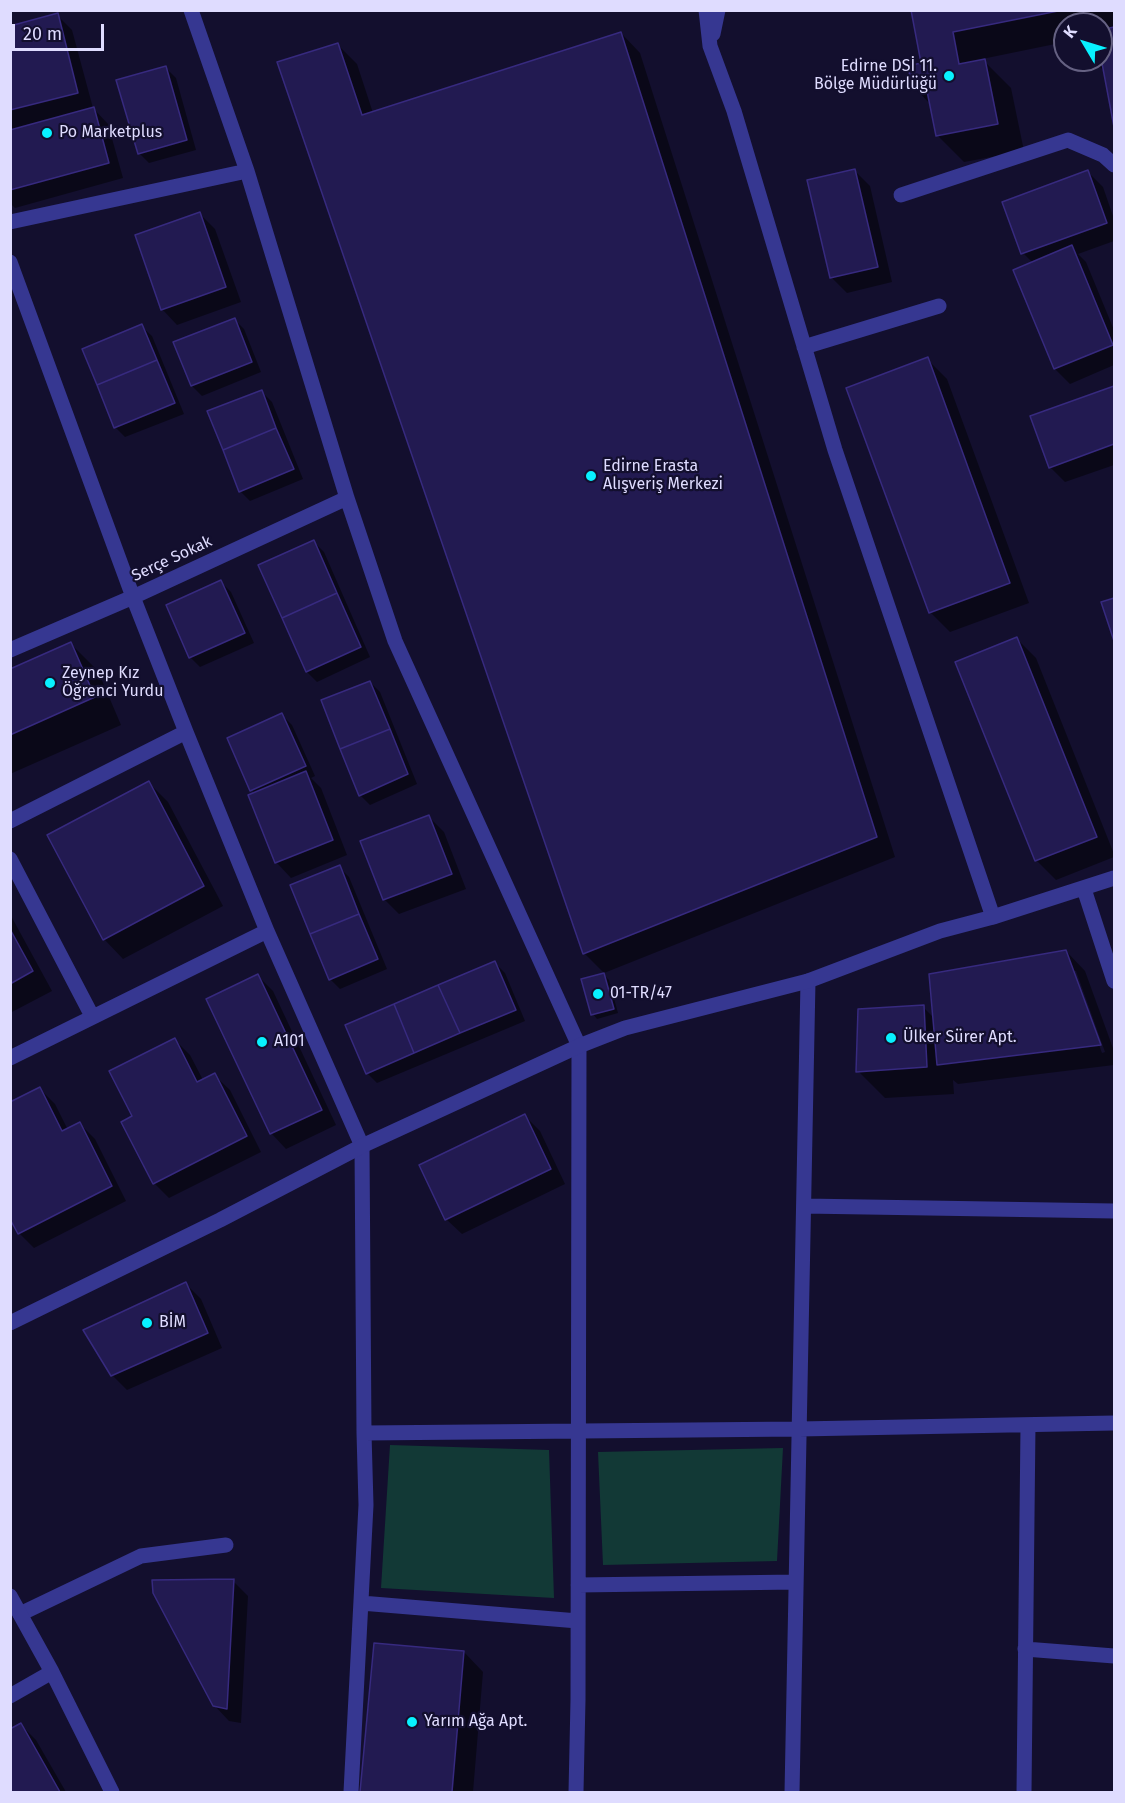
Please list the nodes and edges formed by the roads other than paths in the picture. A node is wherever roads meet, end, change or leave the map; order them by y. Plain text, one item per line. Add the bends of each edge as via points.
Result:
1 (191, 10) edge
2 (706, 10) edge
3 (718, 10) edge
4 (710, 46) junction
5 (1114, 165) edge
6 (247, 171) junction
7 (901, 195) dead end
8 (10, 222) edge
9 (10, 262) edge
10 (939, 306) dead end
11 (804, 347) junction
12 (347, 498) junction
13 (134, 597) junction
14 (10, 650) edge
15 (186, 732) junction
16 (10, 821) edge
17 (10, 859) edge
18 (1114, 878) edge
19 (1084, 889) junction
20 (993, 917) junction
21 (267, 931) junction
22 (808, 981) junction
23 (1114, 981) edge
24 (92, 1016) junction
25 (579, 1046) junction
26 (10, 1058) edge
27 (362, 1146) junction
28 (804, 1206) junction
29 (1114, 1211) edge
30 (10, 1323) edge
31 (1114, 1423) edge
32 (1028, 1425) junction
33 (799, 1430) junction
34 (578, 1432) junction
35 (364, 1433) junction
36 (226, 1545) dead end
37 (796, 1582) junction
38 (578, 1585) junction
39 (10, 1596) edge
40 (361, 1603) junction
41 (20, 1614) junction
42 (578, 1621) junction
43 (1025, 1649) junction
44 (1114, 1656) edge
45 (52, 1672) junction
46 (10, 1696) edge
47 (112, 1792) edge
48 (351, 1792) edge
49 (576, 1792) edge
50 (792, 1792) edge
51 (1024, 1792) edge

1 - 6 street
2 - 4 street
3 - 4 street
4 - 11 street via 734,111
5 - 7 street via 1103,155 1068,140
6 - 8 street
6 - 12 street
9 - 13 street
10 - 11 street
11 - 20 street
12 - 13 street, Serçe Sokak
12 - 25 street via 395,641
13 - 14 street, Serçe Sokak
13 - 15 street
15 - 16 street
15 - 21 street
17 - 24 street
18 - 19 street
19 - 20 street
19 - 23 street
20 - 22 street via 940,931
21 - 24 street
21 - 27 street
22 - 25 street via 626,1028
22 - 28 street
24 - 26 street
25 - 27 street
25 - 34 street
27 - 30 street
27 - 35 street
28 - 29 street
28 - 33 street
31 - 32 street
32 - 33 street
32 - 43 street
33 - 34 street
33 - 37 street
34 - 35 street
34 - 38 street
35 - 40 street via 366,1505
36 - 41 street via 141,1556
37 - 38 street
37 - 50 street
38 - 42 street
39 - 41 street
40 - 42 street
40 - 48 street
41 - 45 street
42 - 49 street
43 - 44 street
43 - 51 street
45 - 46 street
45 - 47 street

